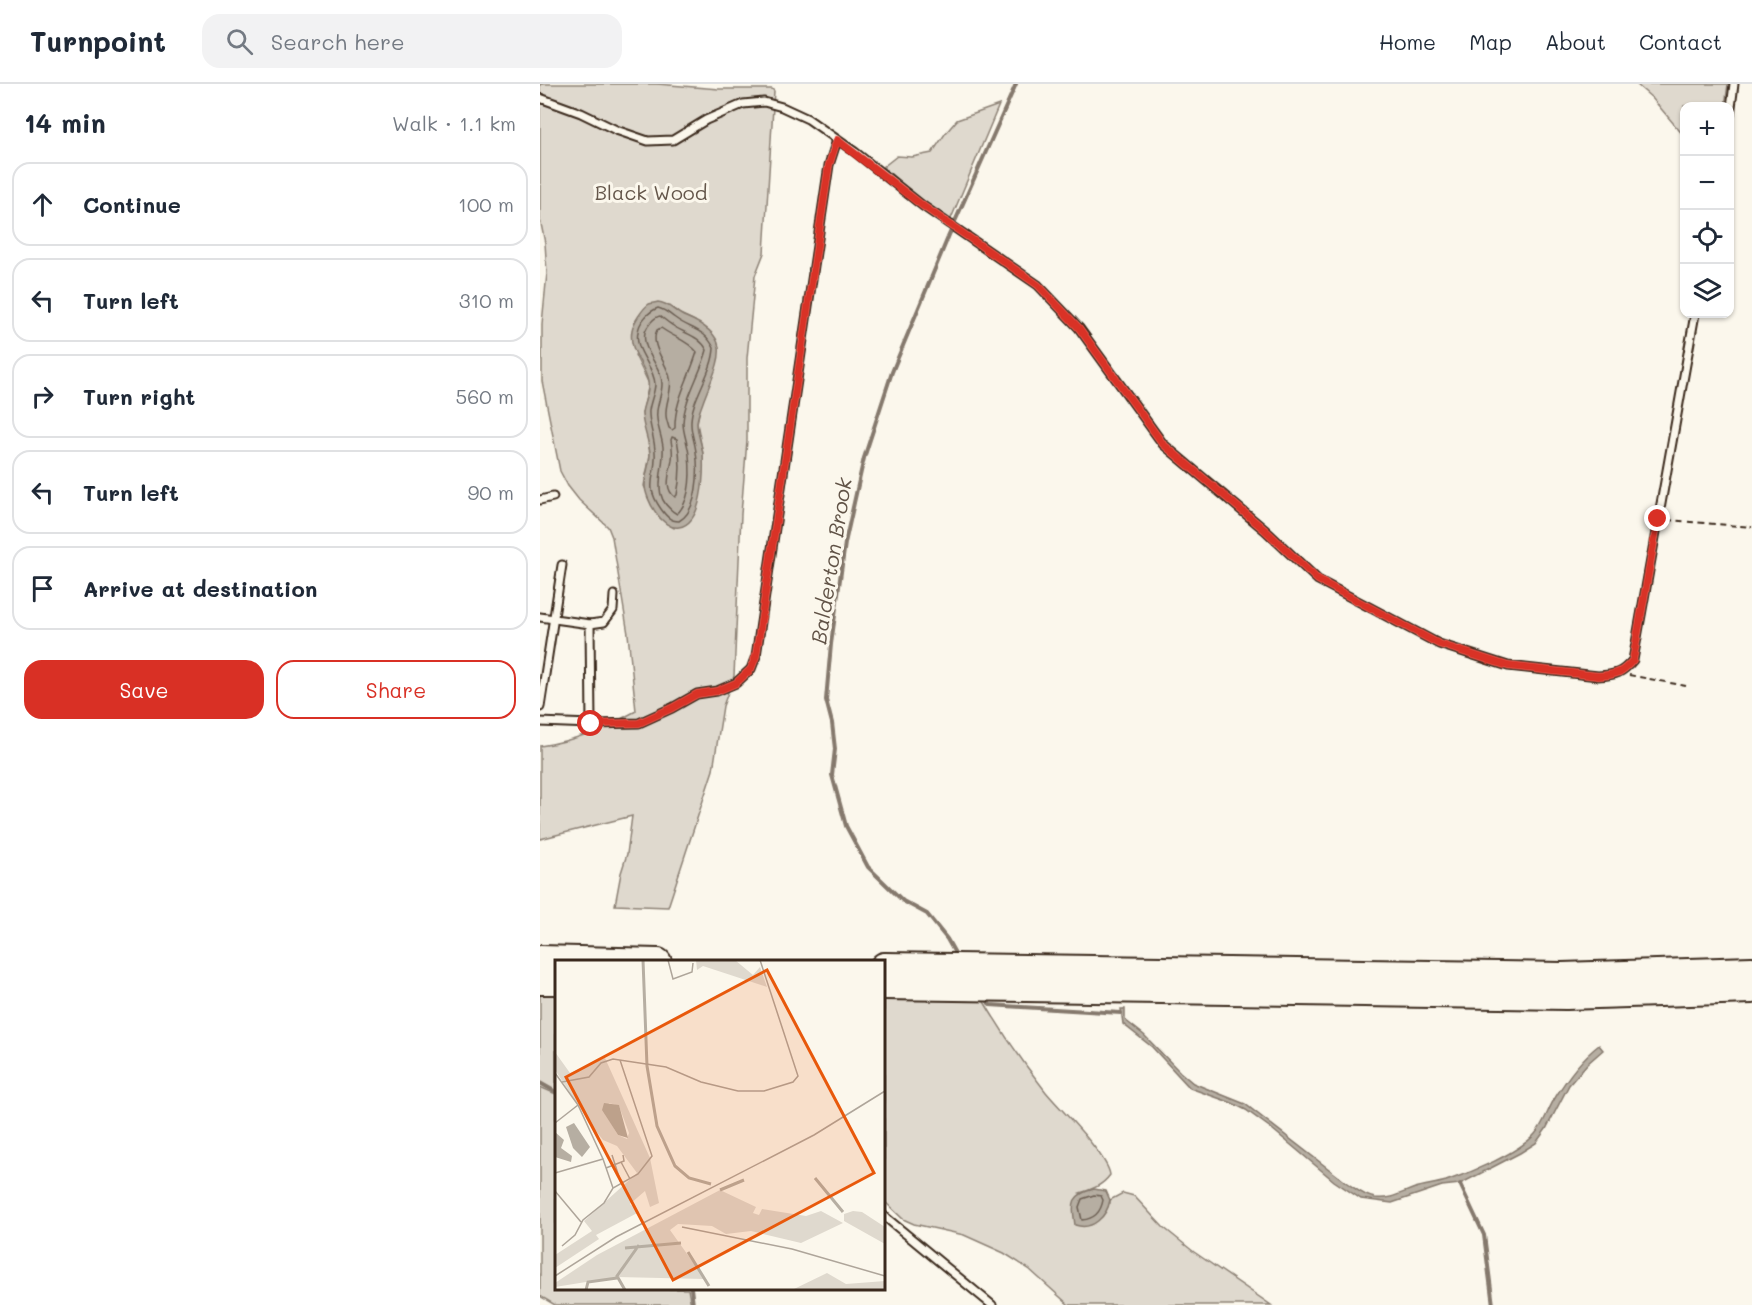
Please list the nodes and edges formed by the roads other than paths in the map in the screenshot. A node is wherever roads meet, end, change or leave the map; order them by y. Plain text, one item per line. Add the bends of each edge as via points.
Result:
1 (1734, 84) edge
2 (540, 98) edge
3 (1732, 102) edge
4 (837, 140) junction
5 (1694, 318) edge
6 (553, 497) dead end
7 (540, 500) edge
8 (562, 565) dead end
9 (614, 595) dead end
10 (540, 617) edge
11 (554, 619) junction
12 (590, 624) junction
13 (540, 707) edge
14 (540, 722) edge
15 (591, 724) junction
16 (540, 959) edge
17 (579, 960) edge
18 (885, 966) edge
19 (1752, 970) edge
20 (885, 986) edge
21 (1752, 990) edge
22 (885, 1217) edge
23 (992, 1305) edge

1 - 3 lane
2 - 4 lane via 648,141 673,140 743,104 764,102 808,120
4 - 5 lane via 1038,285 1079,328 1163,444 1318,580 1439,644 1508,666 1598,676 1624,670 1633,660
4 - 15 lane via 829,165 751,669 736,683 697,694 639,723
6 - 7 lane
8 - 11 lane
9 - 12 lane via 608,618
10 - 11 lane
11 - 12 lane
11 - 13 lane
12 - 15 lane
14 - 15 lane
16 - 17 highway
18 - 19 highway via 1562,976
20 - 21 highway via 1566,996
22 - 23 lane

